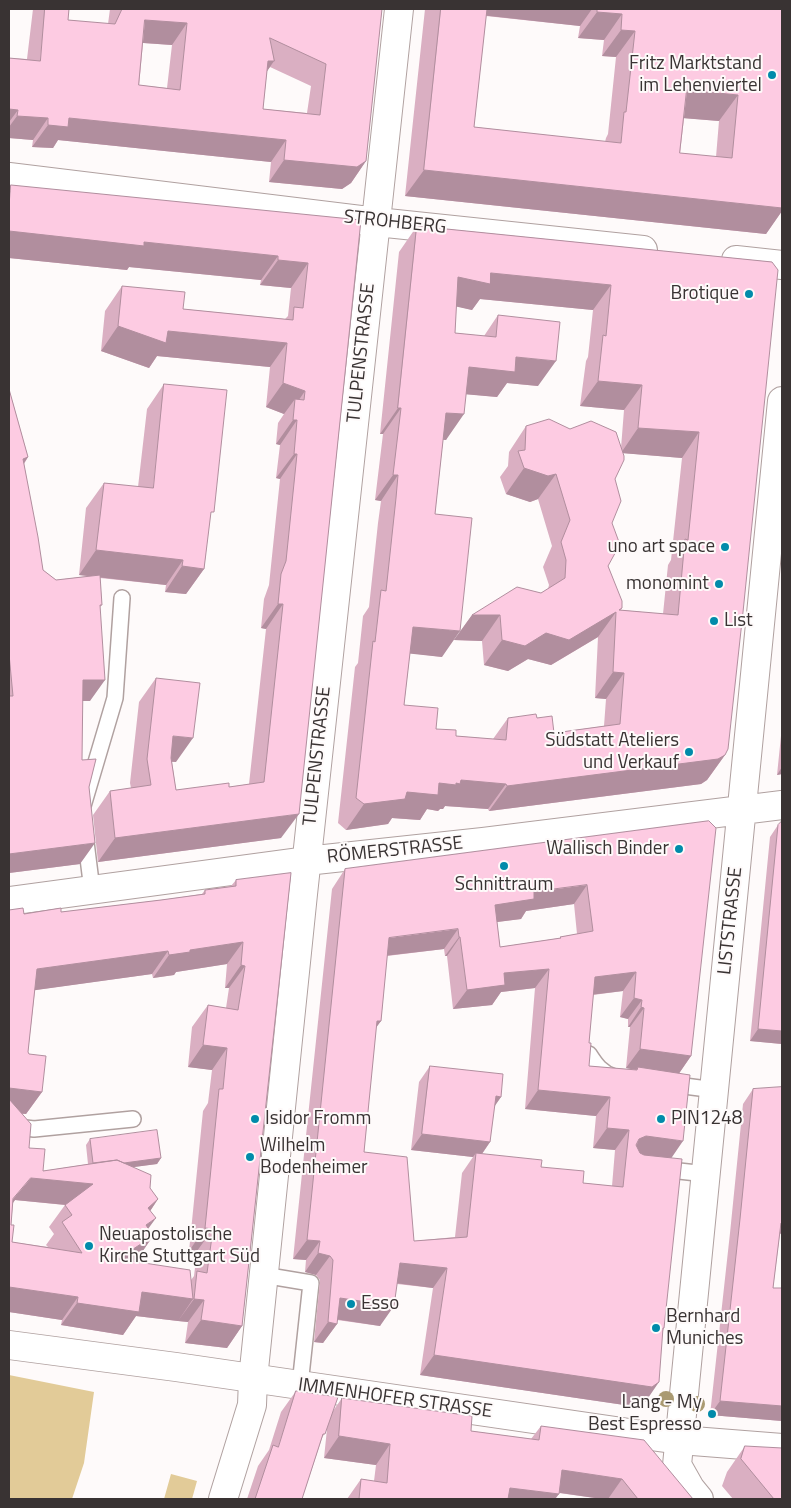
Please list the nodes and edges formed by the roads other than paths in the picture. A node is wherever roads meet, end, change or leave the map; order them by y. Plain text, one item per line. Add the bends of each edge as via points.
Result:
1 (399, 9) edge
2 (9, 177) edge
3 (376, 222) junction
4 (669, 252) edge
5 (716, 258) edge
6 (782, 265) edge
7 (782, 402) edge
8 (778, 492) edge
9 (122, 598) dead end
10 (782, 805) edge
11 (742, 810) junction
12 (306, 861) junction
13 (92, 890) junction
14 (9, 900) edge
15 (589, 1054) edge
16 (632, 1079) edge
17 (651, 1082) edge
18 (715, 1090) junction
19 (133, 1119) dead end
20 (9, 1126) edge
21 (651, 1167) edge
22 (706, 1174) junction
23 (263, 1275) junction
24 (9, 1345) edge
25 (253, 1379) junction
26 (300, 1385) junction
27 (680, 1440) junction
28 (782, 1448) edge
29 (223, 1499) edge
30 (699, 1499) edge

1 - 3 street, TULPENSTRASSE
2 - 3 street, STROHBERG
3 - 4 street, STROHBERG
3 - 12 street, TULPENSTRASSE
5 - 6 street
7 - 8 street, LISTSTRASSE
8 - 11 street, LISTSTRASSE
9 - 13 lane via 115,698 82,808
10 - 11 street, RÖMERSTRASSE
11 - 12 street, RÖMERSTRASSE
11 - 18 street, LISTSTRASSE
12 - 13 street, RÖMERSTRASSE
12 - 23 street, TULPENSTRASSE
13 - 14 street, RÖMERSTRASSE
15 - 16 lane via 603,1073
17 - 18 lane
18 - 22 street, LISTSTRASSE
19 - 20 lane via 34,1129
21 - 22 lane
22 - 27 street, LISTSTRASSE
23 - 25 street, TULPENSTRASSE
23 - 26 lane via 311,1282
24 - 25 street, IMMENHOFER STRASSE
25 - 26 street, IMMENHOFER STRASSE
25 - 29 street, TULPENSTRASSE via 252,1406
26 - 27 street, IMMENHOFER STRASSE
27 - 28 street, IMMENHOFER STRASSE
27 - 30 street, LISTSTRASSE via 677,1465

